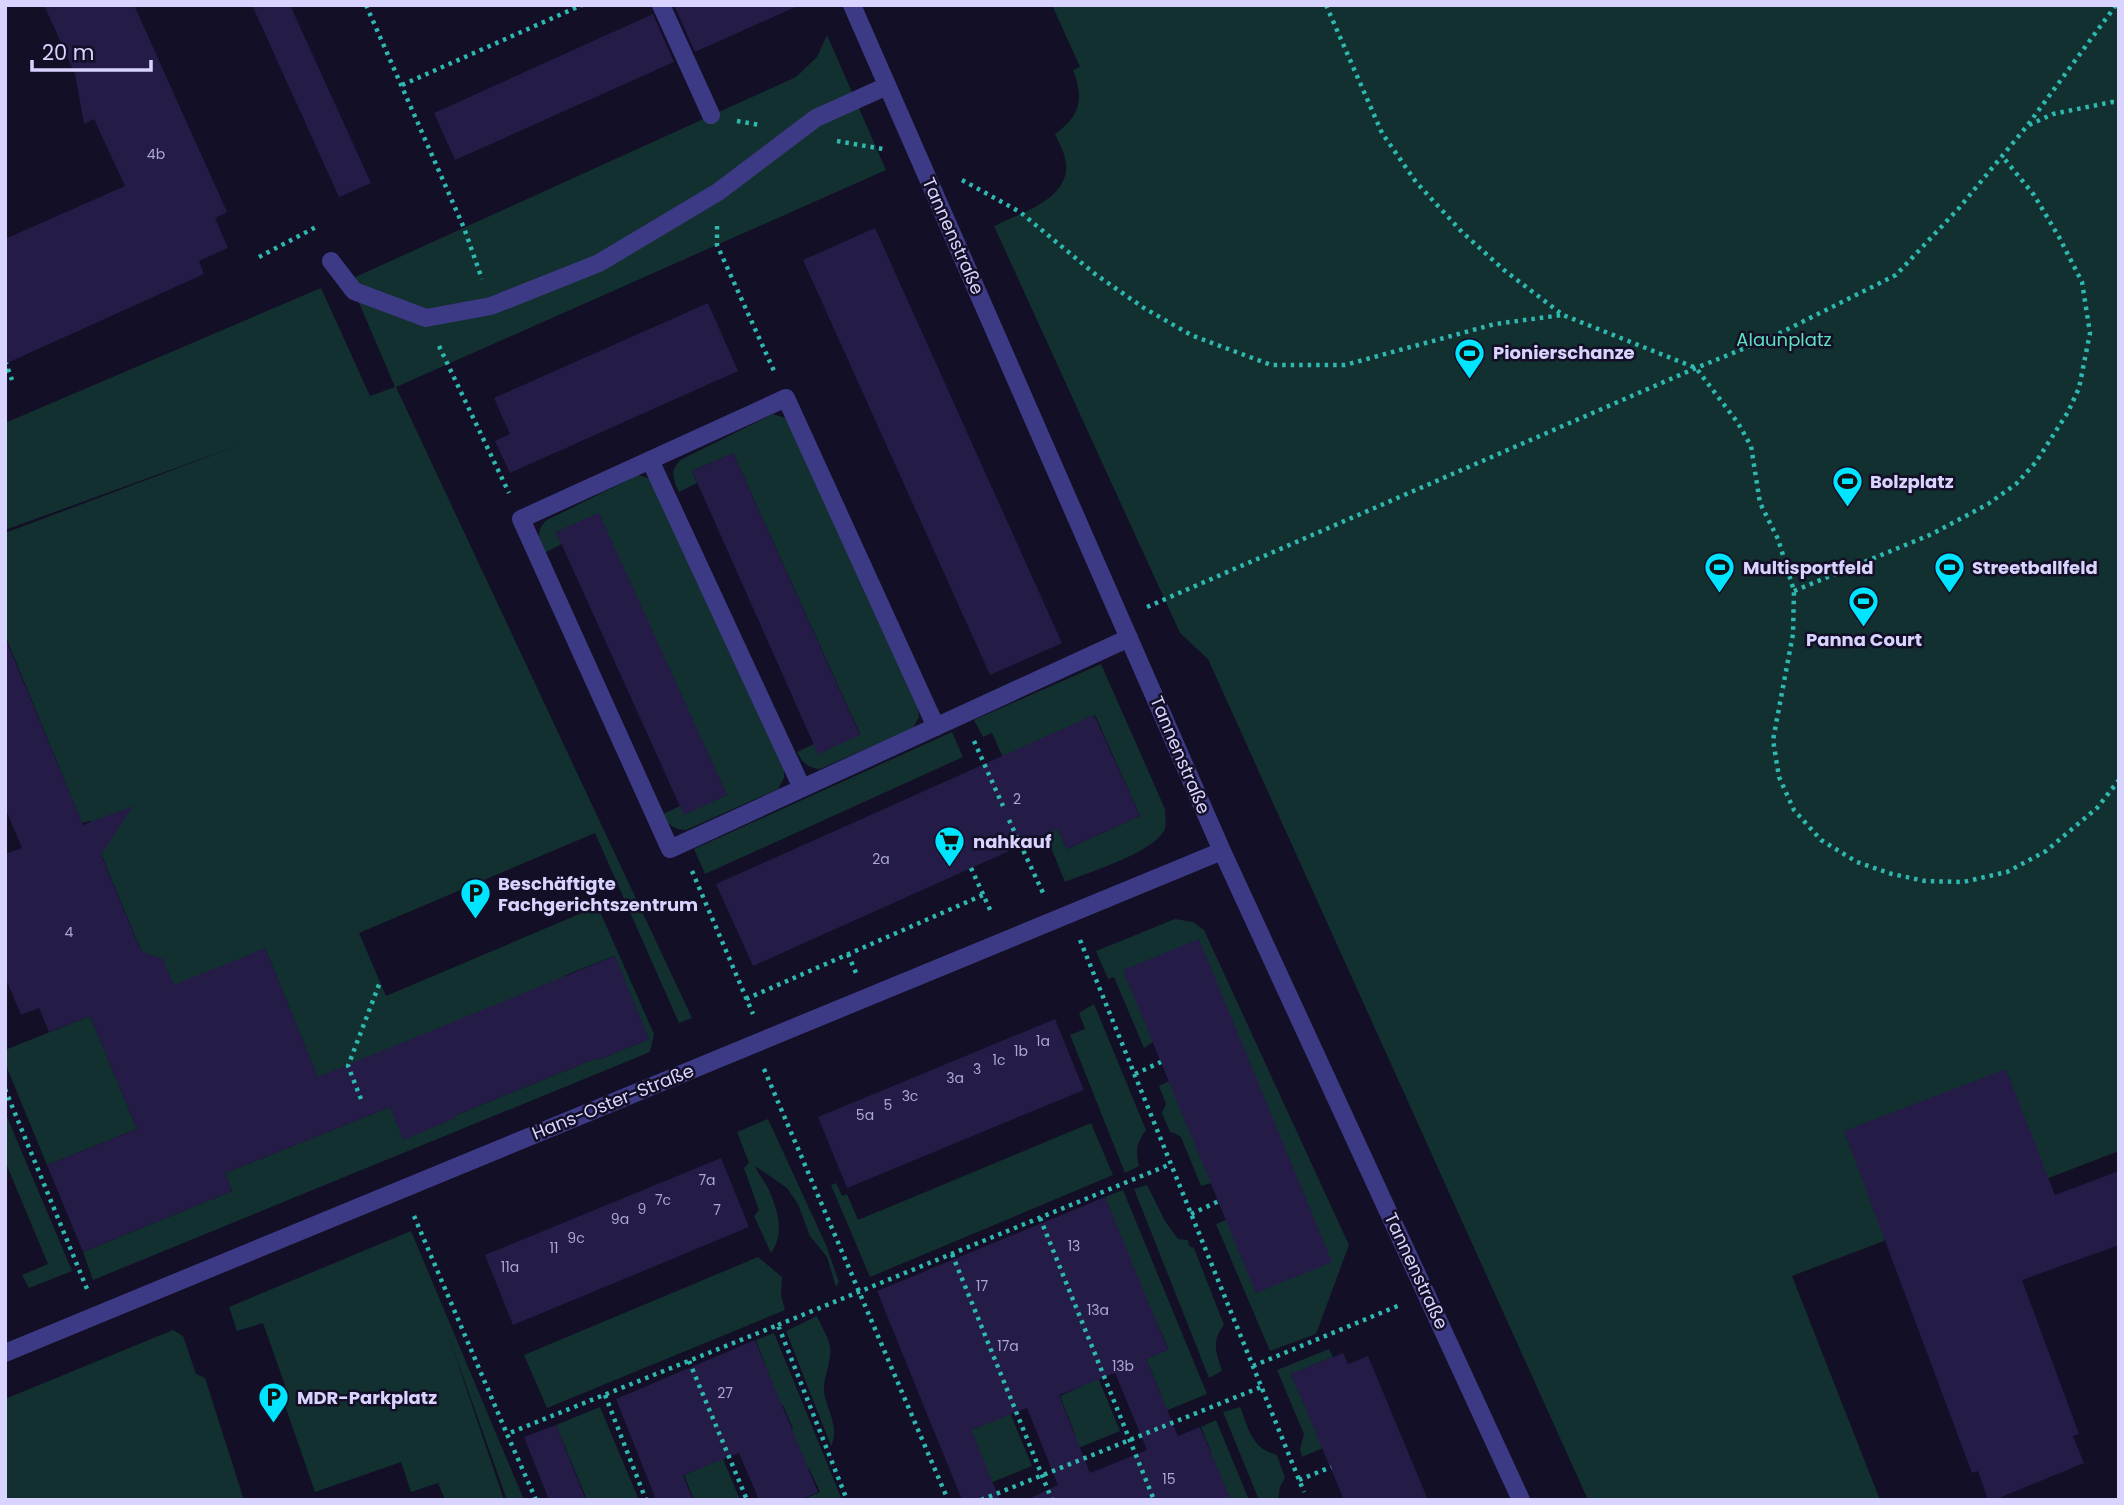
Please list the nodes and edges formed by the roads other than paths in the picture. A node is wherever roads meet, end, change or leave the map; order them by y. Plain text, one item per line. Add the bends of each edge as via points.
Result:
1 (661, 5) edge
2 (852, 5) edge
3 (887, 86) junction
4 (711, 115) road end
5 (331, 261) dead end
6 (650, 460) junction
7 (1129, 638) junction
8 (936, 727) junction
9 (802, 788) junction
10 (1222, 851) junction
11 (5, 1353) edge
12 (1521, 1500) edge

1 - 4 street
2 - 3 street, Tannenstraße
3 - 5 street via 816,118 718,192 599,263 491,306 426,318 354,291
3 - 7 street, Tannenstraße
6 - 8 street via 786,398
6 - 9 street
6 - 9 street via 521,519 670,849
7 - 8 street
7 - 10 street, Tannenstraße
8 - 9 street
10 - 11 street, Hans-Oster-Straße
10 - 12 street, Tannenstraße

